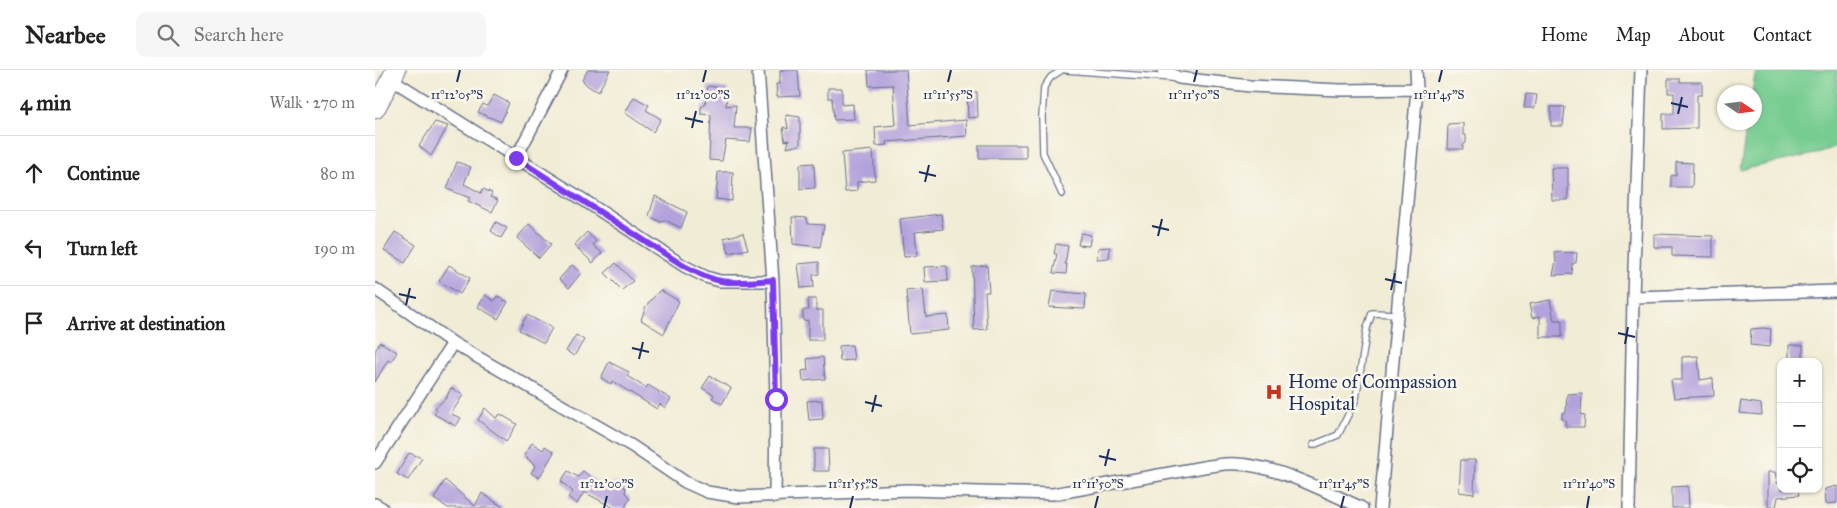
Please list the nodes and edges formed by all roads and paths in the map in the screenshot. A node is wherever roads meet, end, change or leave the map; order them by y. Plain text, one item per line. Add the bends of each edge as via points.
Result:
1 (562, 70) edge
2 (758, 70) edge
3 (1062, 70) edge
4 (1066, 70) edge
5 (1163, 70) edge
6 (1416, 70) edge
7 (1641, 70) edge
8 (394, 75) edge
9 (1179, 78) junction
10 (1417, 89) junction
11 (375, 109) edge
12 (516, 158) junction
13 (1061, 194) dead end
14 (773, 280) junction
15 (375, 289) edge
16 (1837, 291) edge
17 (1633, 297) junction
18 (1397, 314) junction
19 (453, 343) junction
20 (1313, 445) dead end
21 (375, 463) edge
22 (775, 496) junction
23 (375, 504) edge
24 (381, 508) edge
25 (1362, 508) edge
26 (1380, 508) edge
27 (1629, 508) edge

1 - 12 street
2 - 14 street
3 - 13 lane via 1044,87 1042,117 1043,153
4 - 9 lane
5 - 9 street
6 - 10 street
7 - 17 street
8 - 11 main road
8 - 12 street
9 - 10 street via 1300,89
10 - 18 street
12 - 14 street via 706,278 736,282
14 - 22 street
15 - 19 street
16 - 17 street
17 - 27 street
18 - 20 lane via 1372,313 1356,398 1338,435
18 - 26 street
19 - 21 street
19 - 22 street via 632,446 685,482 707,492 739,497
22 - 25 street via 908,490 1053,494 1236,463 1260,467 1314,486
23 - 24 street

